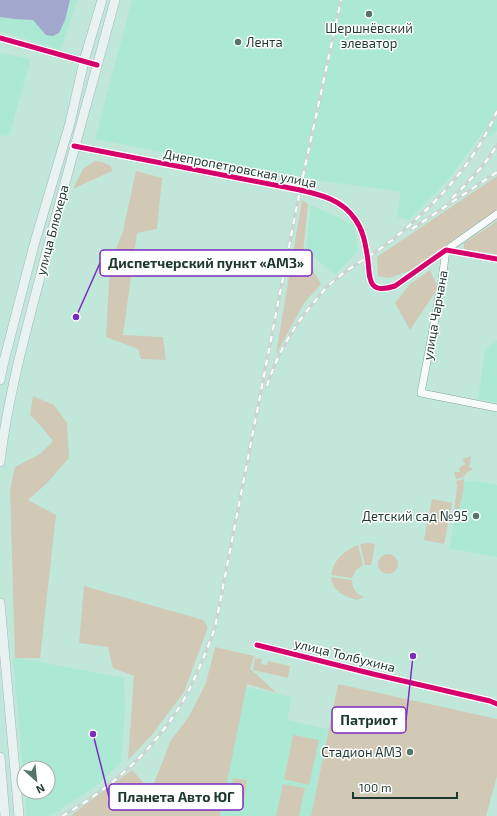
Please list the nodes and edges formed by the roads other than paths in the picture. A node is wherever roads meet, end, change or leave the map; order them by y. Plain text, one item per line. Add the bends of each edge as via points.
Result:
1 (102, 0) edge
2 (115, 0) edge
3 (0, 38) edge
4 (84, 62) junction
5 (97, 65) junction
6 (64, 144) junction
7 (74, 146) junction
8 (497, 214) edge
9 (446, 250) junction
10 (497, 259) edge
11 (0, 380) edge
12 (497, 408) edge
13 (0, 462) edge
14 (0, 603) edge
15 (258, 645) dead end
16 (497, 704) edge
17 (0, 757) edge
18 (5, 816) edge
19 (19, 816) edge

1 - 4 main road, улица Блюхера
2 - 5 main road, улица Блюхера
3 - 4 street
4 - 5 street
4 - 6 main road, улица Блюхера
5 - 7 main road, улица Блюхера
6 - 7 main road
6 - 11 main road, улица Блюхера via 34,246
7 - 9 street, Днепропетровская улица via 320,194 332,199 355,218 360,228 368,256 369,277 376,288 395,286
7 - 13 main road, улица Блюхера via 23,342
8 - 9 street
9 - 10 street
9 - 12 street, улица Чарчана via 421,393
14 - 19 main road
15 - 16 street, улица Толбухина
17 - 18 main road

